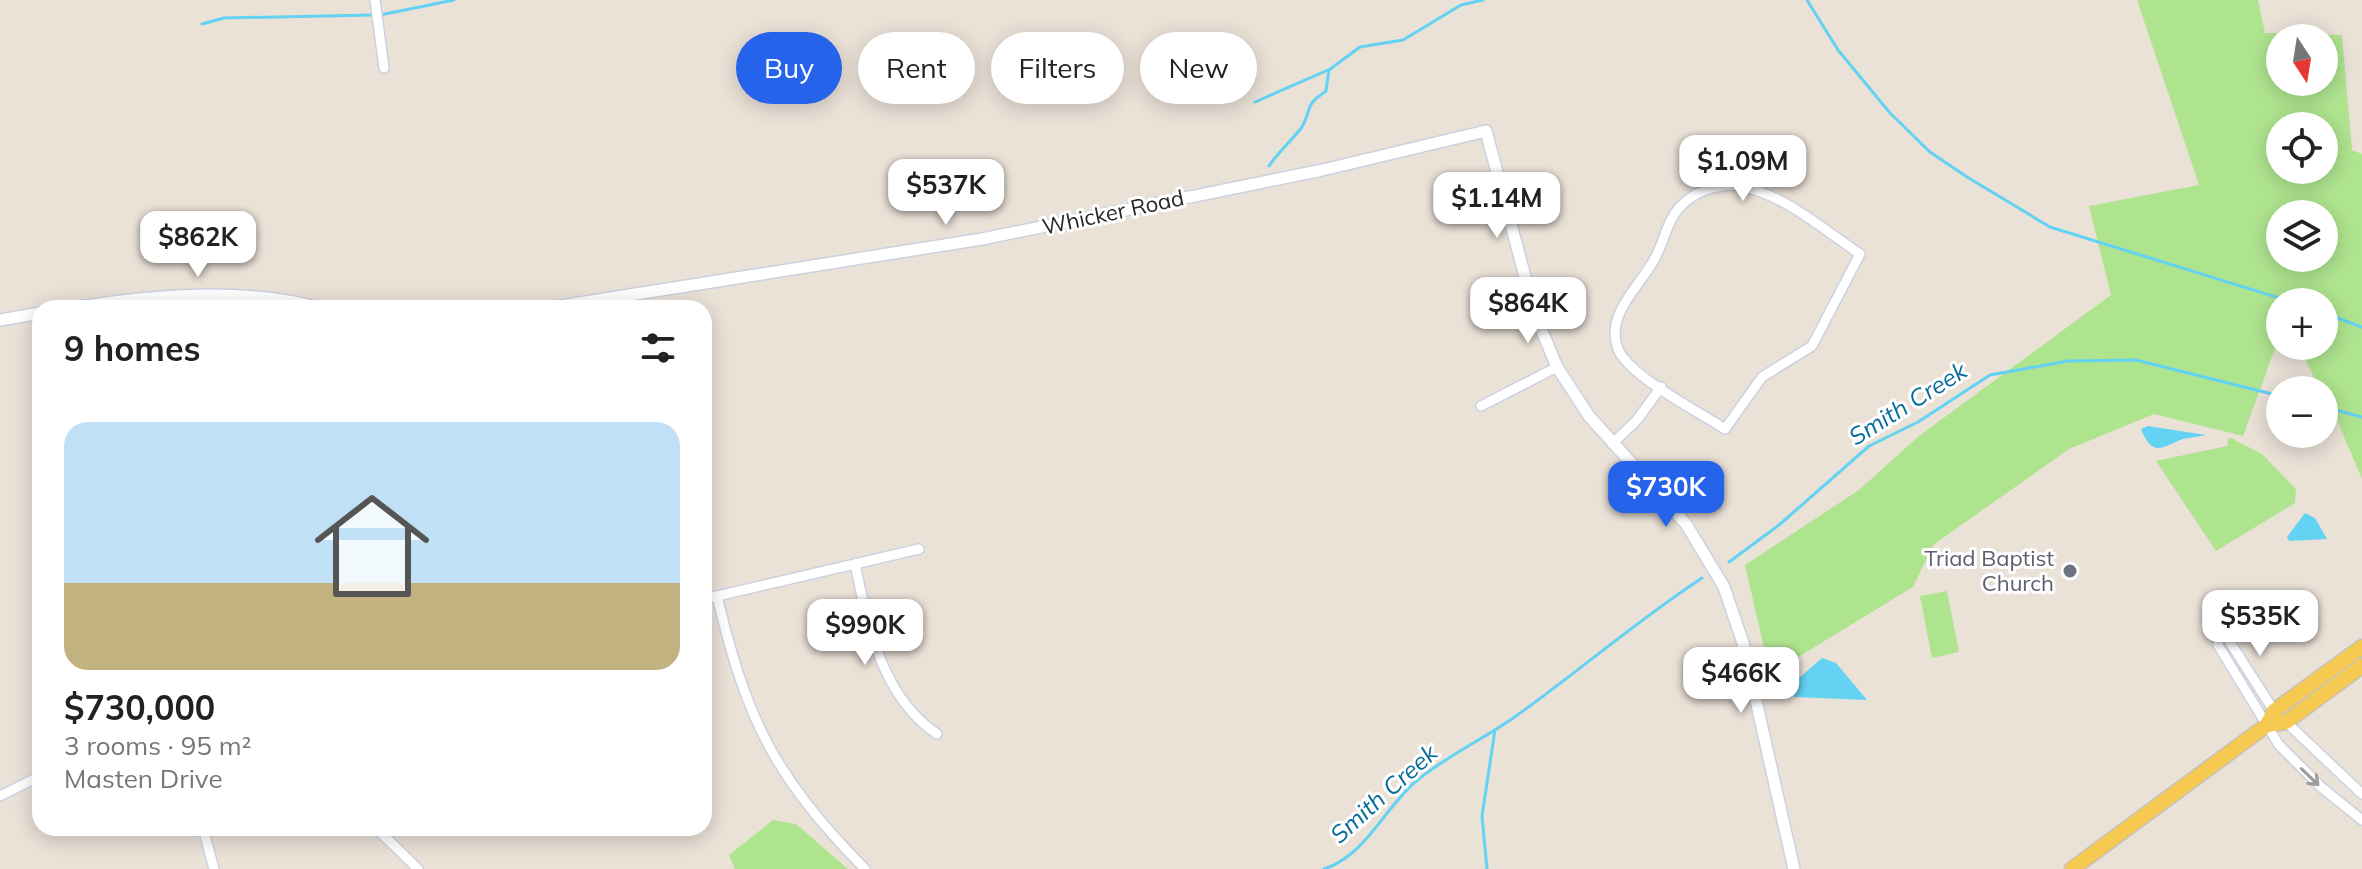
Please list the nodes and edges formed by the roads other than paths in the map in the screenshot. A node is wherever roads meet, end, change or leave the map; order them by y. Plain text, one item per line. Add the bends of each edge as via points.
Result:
1 (375, 0) edge
2 (384, 68) dead end
3 (121, 300) edge
4 (268, 300) edge
5 (598, 300) edge
6 (32, 314) edge
7 (0, 320) edge
8 (1557, 367) junction
9 (1661, 387) junction
10 (1481, 406) dead end
11 (1612, 444) junction
12 (919, 549) dead end
13 (855, 564) junction
14 (717, 596) junction
15 (712, 597) edge
16 (2362, 647) edge
17 (2362, 666) edge
18 (2274, 711) junction
19 (2286, 722) junction
20 (2267, 725) junction
21 (937, 734) dead end
22 (32, 780) edge
23 (2362, 794) edge
24 (0, 796) edge
25 (2362, 820) edge
26 (205, 836) edge
27 (384, 836) edge
28 (214, 869) edge
29 (418, 869) edge
30 (865, 869) edge
31 (1794, 869) edge
32 (2072, 869) edge

1 - 2 street
3 - 4 street
5 - 8 street, Whicker Road via 982,239 1486,131 1532,305
6 - 7 street
8 - 10 street
8 - 11 street
9 - 9 street via 1623,358 1615,330 1632,290 1659,252 1668,222 1694,195 1729,185 1754,189 1860,254 1812,346 1762,377 1725,429
9 - 11 street
11 - 31 street via 1686,524 1724,587 1743,643
12 - 13 street
13 - 14 street
13 - 21 street via 883,666 917,718
14 - 15 street
14 - 30 street via 736,673 764,740 802,800
16 - 18 main road
17 - 19 main road
18 - 19 street
18 - 20 main road
18 - 20 street via 2228,639 2219,635 2218,645
19 - 20 main road
19 - 23 street
20 -> 25 street via 2302,769
20 - 32 main road
22 - 24 street
26 - 28 street
27 - 29 street

